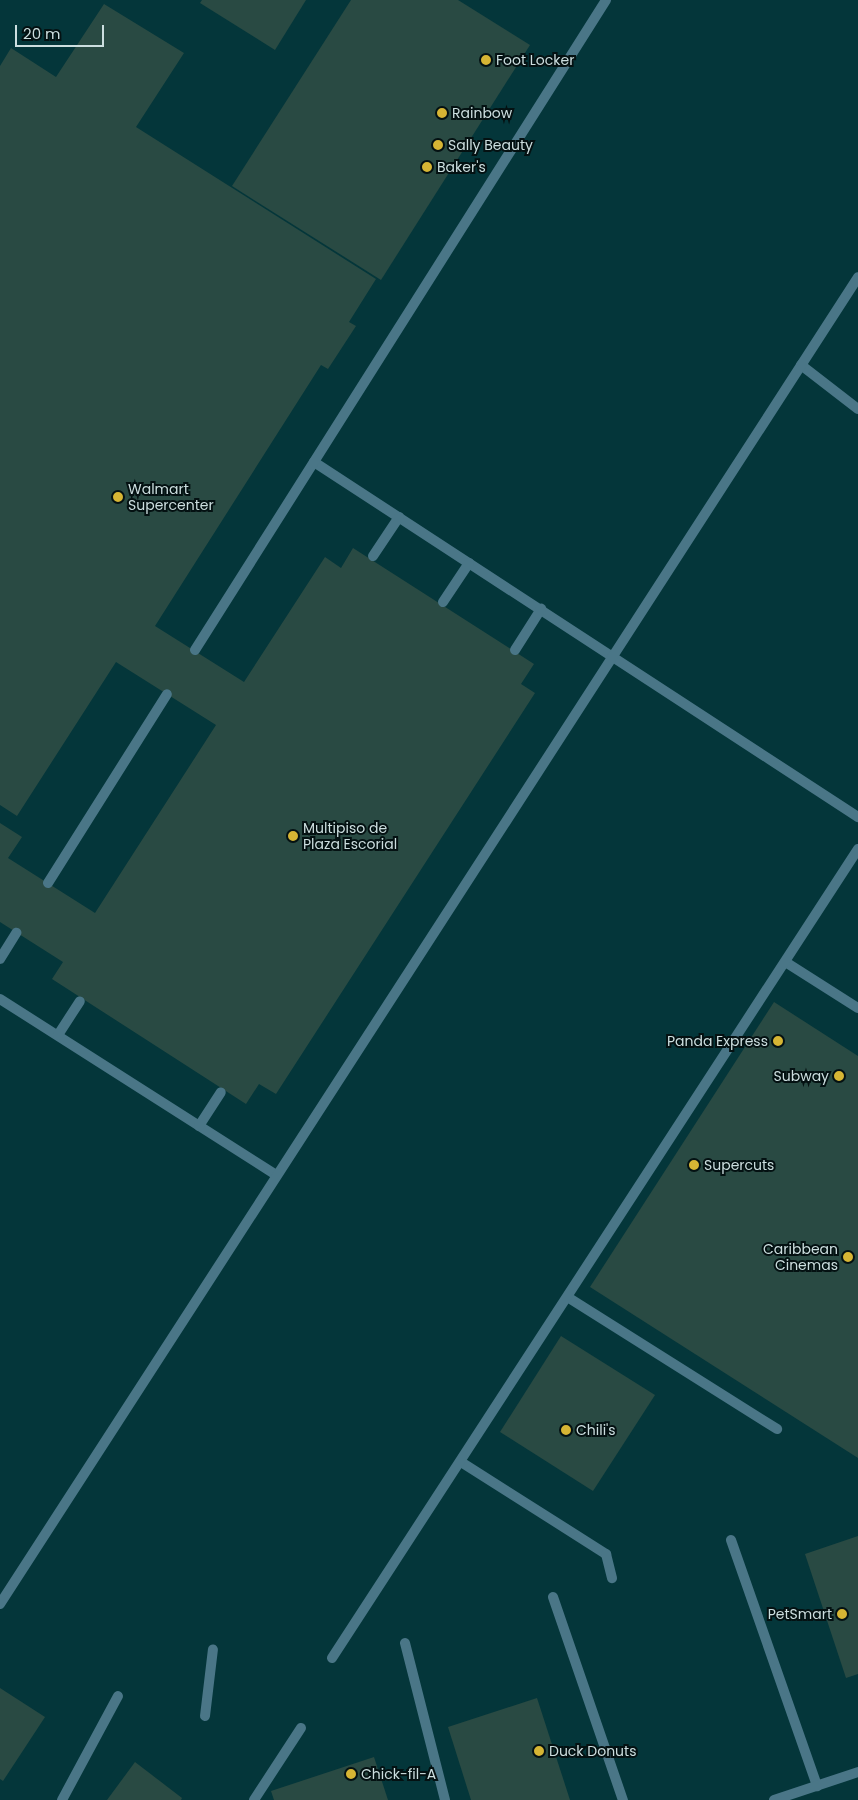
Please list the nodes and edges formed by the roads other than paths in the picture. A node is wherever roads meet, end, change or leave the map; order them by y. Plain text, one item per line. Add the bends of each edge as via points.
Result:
1 (606, 0) edge
2 (858, 277) edge
3 (801, 365) junction
4 (858, 409) edge
5 (314, 462) junction
6 (399, 517) junction
7 (373, 556) dead end
8 (469, 563) junction
9 (443, 602) dead end
10 (541, 609) junction
11 (195, 650) dead end
12 (515, 650) dead end
13 (611, 656) junction
14 (167, 694) dead end
15 (858, 817) edge
16 (858, 849) edge
17 (48, 883) dead end
18 (16, 933) dead end
19 (0, 959) edge
20 (787, 963) junction
21 (0, 999) edge
22 (80, 1001) dead end
23 (858, 1008) edge
24 (58, 1035) junction
25 (220, 1092) dead end
26 (199, 1126) junction
27 (276, 1175) junction
28 (569, 1298) junction
29 (777, 1429) dead end
30 (461, 1462) junction
31 (731, 1540) dead end
32 (612, 1578) dead end
33 (553, 1597) dead end
34 (0, 1604) edge
35 (405, 1643) dead end
36 (213, 1649) dead end
37 (332, 1658) dead end
38 (118, 1696) dead end
39 (205, 1716) dead end
40 (301, 1728) dead end
41 (858, 1772) edge
42 (817, 1786) junction
43 (62, 1800) edge
44 (254, 1800) edge
45 (445, 1800) edge
46 (623, 1800) edge
47 (774, 1800) edge

1 - 5 lane
2 - 3 lane
3 - 4 lane
3 - 13 lane
5 - 6 lane
5 - 11 lane
6 - 7 lane
6 - 8 lane
8 - 9 lane
8 - 10 lane
10 - 12 lane
10 - 13 lane
13 - 15 lane
13 - 27 lane
14 - 17 lane
16 - 20 lane
18 - 19 lane
20 - 23 lane
20 - 28 lane
21 - 24 lane
22 - 24 lane
24 - 26 lane
25 - 26 lane
26 - 27 lane
27 - 34 lane
28 - 29 lane
28 - 30 lane
30 - 32 lane via 606,1554
30 - 37 lane
31 - 42 lane
33 - 46 lane
35 - 45 lane
36 - 39 lane
38 - 43 lane
40 - 44 lane
41 - 42 lane
42 - 47 lane

